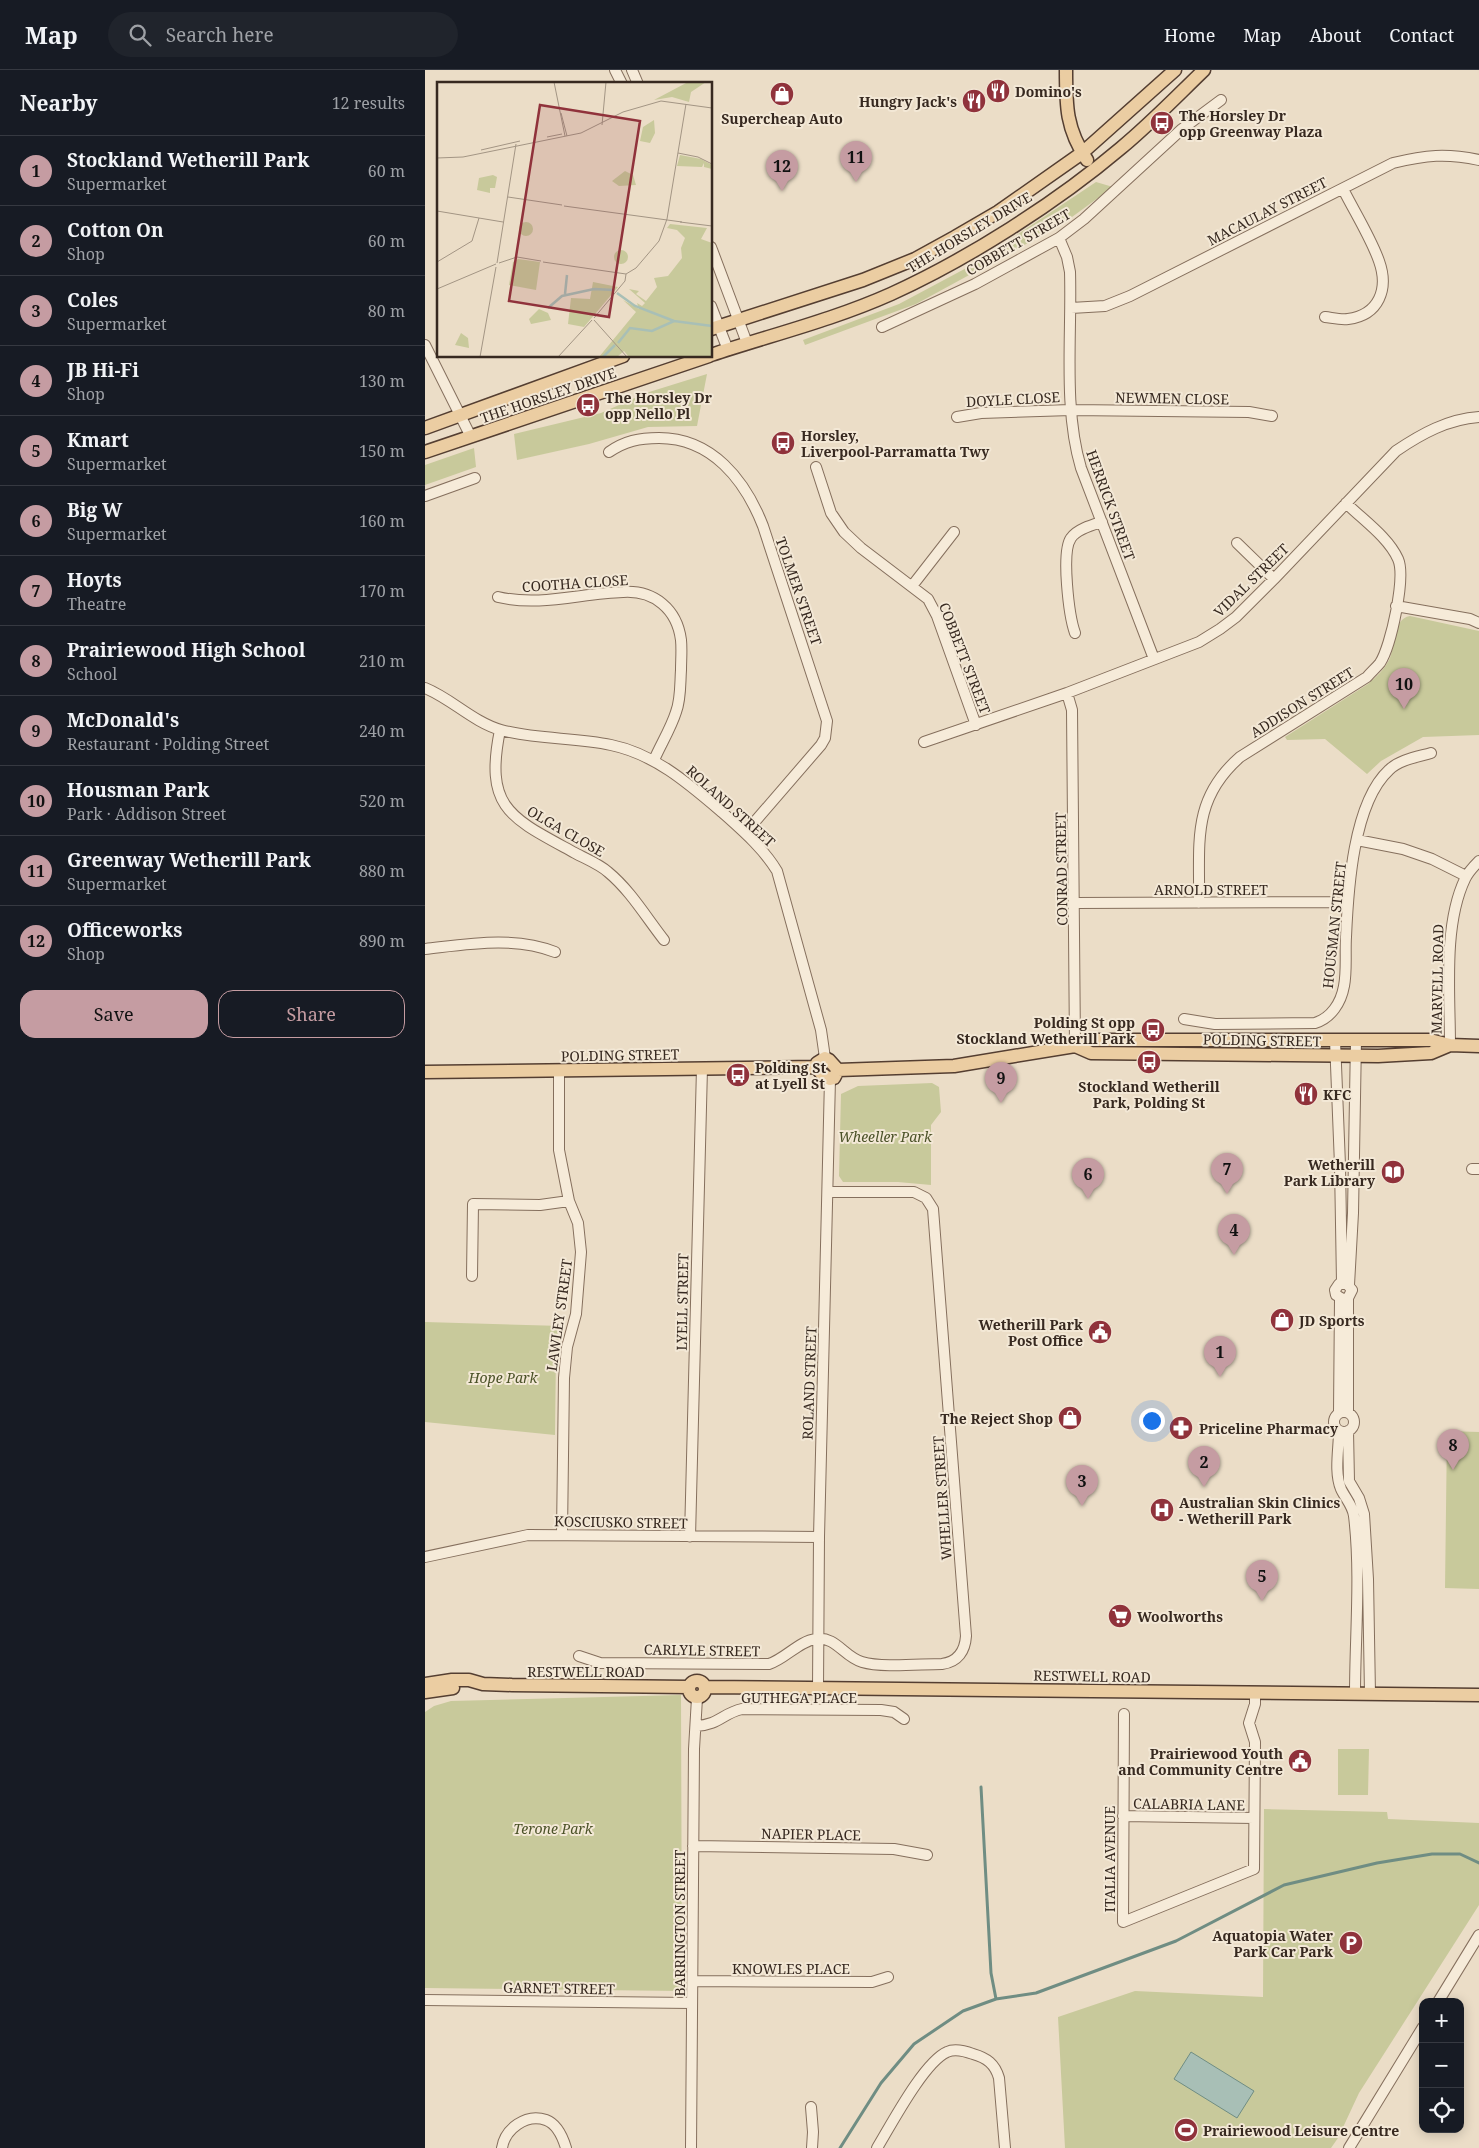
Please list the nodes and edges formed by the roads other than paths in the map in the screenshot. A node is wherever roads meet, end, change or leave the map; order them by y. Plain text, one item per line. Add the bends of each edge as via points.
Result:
1 (615, 70) edge
2 (632, 70) edge
3 (1066, 70) edge
4 (1175, 70) edge
5 (1204, 70) edge
6 (621, 82) edge
7 (637, 82) edge
8 (1221, 100) dead end
9 (1082, 153) junction
10 (1479, 160) edge
11 (1093, 170) junction
12 (1343, 189) junction
13 (1059, 238) junction
14 (713, 252) edge
15 (1071, 308) junction
16 (1325, 317) dead end
17 (738, 320) junction
18 (882, 327) dead end
19 (715, 328) edge
20 (747, 343) junction
21 (425, 345) edge
22 (728, 350) junction
23 (713, 355) edge
24 (618, 358) edge
25 (704, 358) edge
26 (1071, 410) junction
27 (461, 416) junction
28 (1272, 416) dead end
29 (957, 417) dead end
30 (1479, 417) edge
31 (425, 428) edge
32 (471, 437) junction
33 (425, 452) edge
34 (609, 452) dead end
35 (816, 467) dead end
36 (475, 478) dead end
37 (425, 496) edge
38 (1346, 503) junction
39 (1102, 522) junction
40 (954, 532) dead end
41 (1237, 543) dead end
42 (1274, 579) junction
43 (912, 586) junction
44 (498, 597) dead end
45 (1396, 606) junction
46 (1479, 623) edge
47 (1075, 633) dead end
48 (1154, 659) junction
49 (425, 688) edge
50 (1067, 693) junction
51 (975, 725) junction
52 (500, 730) junction
53 (924, 742) dead end
54 (1431, 753) dead end
55 (654, 760) junction
56 (745, 833) junction
57 (1357, 840) junction
58 (1479, 861) edge
59 (1465, 876) junction
60 (1199, 902) junction
61 (1348, 902) junction
62 (1075, 903) junction
63 (664, 940) dead end
64 (425, 949) edge
65 (555, 952) dead end
66 (1184, 1019) dead end
67 (1335, 1040) junction
68 (1356, 1040) junction
69 (1075, 1046) junction
70 (1450, 1046) junction
71 (1479, 1046) edge
72 (1335, 1056) junction
73 (1356, 1056) junction
74 (821, 1062) junction
75 (702, 1068) junction
76 (425, 1072) edge
77 (559, 1072) junction
78 (834, 1075) junction
79 (1354, 1176) junction
80 (1340, 1177) junction
81 (828, 1192) junction
82 (569, 1200) junction
83 (472, 1276) dead end
84 (1346, 1284) junction
85 (1344, 1298) junction
86 (1343, 1412) junction
87 (1343, 1431) junction
88 (562, 1534) junction
89 (690, 1537) junction
90 (819, 1537) junction
91 (425, 1557) edge
92 (819, 1639) junction
93 (579, 1656) dead end
94 (425, 1684) edge
95 (483, 1684) junction
96 (689, 1686) junction
97 (705, 1687) junction
98 (818, 1688) junction
99 (425, 1692) edge
100 (1255, 1692) junction
101 (1355, 1694) junction
102 (1369, 1694) junction
103 (1479, 1695) edge
104 (697, 1698) junction
105 (1124, 1714) dead end
106 (904, 1719) dead end
107 (696, 1726) junction
108 (1123, 1816) junction
109 (1254, 1818) junction
110 (693, 1846) junction
111 (927, 1855) dead end
112 (1479, 1935) edge
113 (888, 1977) dead end
114 (693, 1981) junction
115 (1440, 1998) edge
116 (425, 2000) edge
117 (692, 2003) junction
118 (1419, 2034) edge
119 (811, 2107) dead end
120 (502, 2148) edge
121 (566, 2148) edge
122 (691, 2148) edge
123 (812, 2148) edge
124 (877, 2148) edge
125 (1005, 2148) edge
126 (1349, 2148) edge

1 - 6 street
2 - 7 street
3 - 9 main road via 1067,116 1073,138
4 - 9 main road, THE HORSLEY DRIVE
5 - 11 main road, THE HORSLEY DRIVE
8 - 13 street, COBBETT STREET via 1182,129 1084,220
9 - 11 main road
9 - 17 main road, THE HORSLEY DRIVE via 998,212 915,259 837,289
10 - 12 street, MACAULAY STREET via 1455,155 1422,156 1393,163
11 - 20 main road, THE HORSLEY DRIVE via 997,235 921,279 854,309
12 - 15 street, MACAULAY STREET via 1129,296 1105,306
12 - 16 street via 1379,262 1381,295 1375,307 1363,315 1347,319
13 - 15 street, HERRICK STREET via 1070,272
13 - 18 street, COBBETT STREET via 975,284
14 - 17 street
15 - 26 street, HERRICK STREET
17 - 19 main road, THE HORSLEY DRIVE
17 - 20 street
19 - 22 street
20 - 22 main road, THE HORSLEY DRIVE
21 - 27 street
22 - 23 main road, THE HORSLEY DRIVE
24 - 27 main road, THE HORSLEY DRIVE
25 - 32 main road, THE HORSLEY DRIVE
26 - 28 street, NEWMEN CLOSE via 1249,412
26 - 29 street, DOYLE CLOSE via 981,413
26 - 39 street, HERRICK STREET via 1075,447
27 - 31 main road, THE HORSLEY DRIVE
27 - 32 street
30 - 38 street, VIDAL STREET via 1439,427 1415,438 1396,451
32 - 33 main road, THE HORSLEY DRIVE
34 - 56 street, TOLMER STREET via 623,443 641,438 667,438 708,450 738,479 763,526 827,721 825,738 817,749
35 - 43 street, COBBETT STREET via 831,513 844,532
36 - 37 street
38 - 42 street, VIDAL STREET
38 - 45 street, ADDISON STREET via 1391,547 1399,560 1401,577
39 - 47 street via 1071,538 1068,549 1068,604
39 - 48 street, HERRICK STREET
40 - 43 street
41 - 42 street
42 - 48 street, VIDAL STREET via 1220,629 1199,642
43 - 51 street, COBBETT STREET via 928,599 937,616
44 - 55 street, COOTHA CLOSE via 515,601 642,592 667,607 677,622 681,640 680,698 677,712
45 - 46 street
45 - 60 street, ADDISON STREET via 1388,644 1380,662 1367,677 1240,757 1215,784 1206,801 1201,823
48 - 50 street, VIDAL STREET
49 - 52 street, ROLAND STREET
50 - 51 street, VIDAL STREET
50 - 62 street, CONRAD STREET via 1072,710
51 - 53 street, VIDAL STREET
52 - 55 street, ROLAND STREET via 613,745
52 - 63 street, OLGA CLOSE via 494,769 502,801 512,815 607,870
54 - 57 street, HOUSMAN STREET via 1390,768 1376,784 1365,808
55 - 56 street, ROLAND STREET via 687,782
56 - 74 street, ROLAND STREET via 777,871 821,1030
57 - 59 street via 1403,849
57 - 61 street, HOUSMAN STREET
58 - 59 street, MARVELL ROAD
59 - 70 street, MARVELL ROAD via 1451,925
60 - 61 street, ARNOLD STREET
60 - 62 street, ARNOLD STREET
61 - 66 street, HOUSMAN STREET via 1344,986 1340,1000 1324,1020 1315,1023 1215,1024
62 - 69 street, CONRAD STREET
64 - 65 street via 521,942
67 - 68 main road, POLDING STREET
67 - 69 main road, POLDING STREET via 1089,1040
67 - 72 street
68 - 70 main road, POLDING STREET via 1430,1040
68 - 73 street
69 - 72 main road, POLDING STREET via 1091,1053
69 - 78 main road, POLDING STREET via 953,1066
70 - 71 main road, POLDING STREET
70 - 73 main road, POLDING STREET via 1431,1053
72 - 73 main road, POLDING STREET
72 - 80 street
73 - 79 street
74 - 75 main road, POLDING STREET
74 - 78 main road via 822,1074
75 - 77 main road, POLDING STREET
75 - 89 street, LYELL STREET
76 - 77 main road, POLDING STREET
77 - 82 street, LAWLEY STREET via 559,1150
78 - 81 street, ROLAND STREET
79 - 80 street
79 - 84 street
80 - 84 street
81 - 90 street, ROLAND STREET
81 - 92 street, WHELLER STREET via 914,1192 926,1198 933,1209 966,1636 962,1653 953,1662 942,1664 867,1663 855,1659 829,1639
82 - 83 street via 540,1205 473,1204
82 - 88 street, LAWLEY STREET via 578,1223 581,1252 576,1314 567,1347 564,1378
84 - 85 street via 1351,1293
84 - 85 street via 1337,1286 1335,1290 1336,1296
85 - 86 street
86 - 87 street via 1333,1420 1334,1427
86 - 87 street via 1352,1415 1354,1422 1351,1429
87 - 101 street via 1338,1478 1354,1516
87 - 102 street via 1349,1481 1364,1514
88 - 89 street, KOSCIUSKO STREET
88 - 91 street, KOSCIUSKO STREET via 509,1538
89 - 90 street, KOSCIUSKO STREET
90 - 92 street, ROLAND STREET
92 - 93 street, CARLYLE STREET via 804,1643 769,1664 600,1663
92 - 98 street, ROLAND STREET
94 - 95 main road, RESTWELL ROAD via 452,1680
95 - 96 main road, RESTWELL ROAD
95 - 99 main road, RESTWELL ROAD
96 - 97 main road via 697,1681
96 - 104 main road via 691,1695
97 - 98 main road, RESTWELL ROAD
97 - 104 main road via 703,1695
98 - 100 main road, RESTWELL ROAD
100 - 101 main road, RESTWELL ROAD
100 - 109 street via 1249,1723 1255,1742
101 - 102 main road, RESTWELL ROAD
102 - 103 main road, RESTWELL ROAD
104 - 107 street, BARRINGTON STREET
105 - 108 street, ITALIA AVENUE
106 - 107 street, GUTHEGA PLACE via 894,1712 881,1710 742,1709 715,1723
107 - 110 street, BARRINGTON STREET
108 - 109 street, CALABRIA LANE
108 - 109 street, ITALIA AVENUE via 1123,1922 1254,1869
110 - 111 street, NAPIER PLACE via 894,1849
110 - 114 street, BARRINGTON STREET
112 - 115 street
113 - 114 street, KNOWLES PLACE via 872,1982
114 - 117 street, BARRINGTON STREET
116 - 117 street, GARNET STREET
117 - 122 street, BARRINGTON STREET
118 - 126 street
119 - 123 street
120 - 121 street via 510,2130 521,2122 534,2119 546,2120 556,2128
124 - 125 street via 923,2074 937,2059 957,2050 989,2060 996,2068

